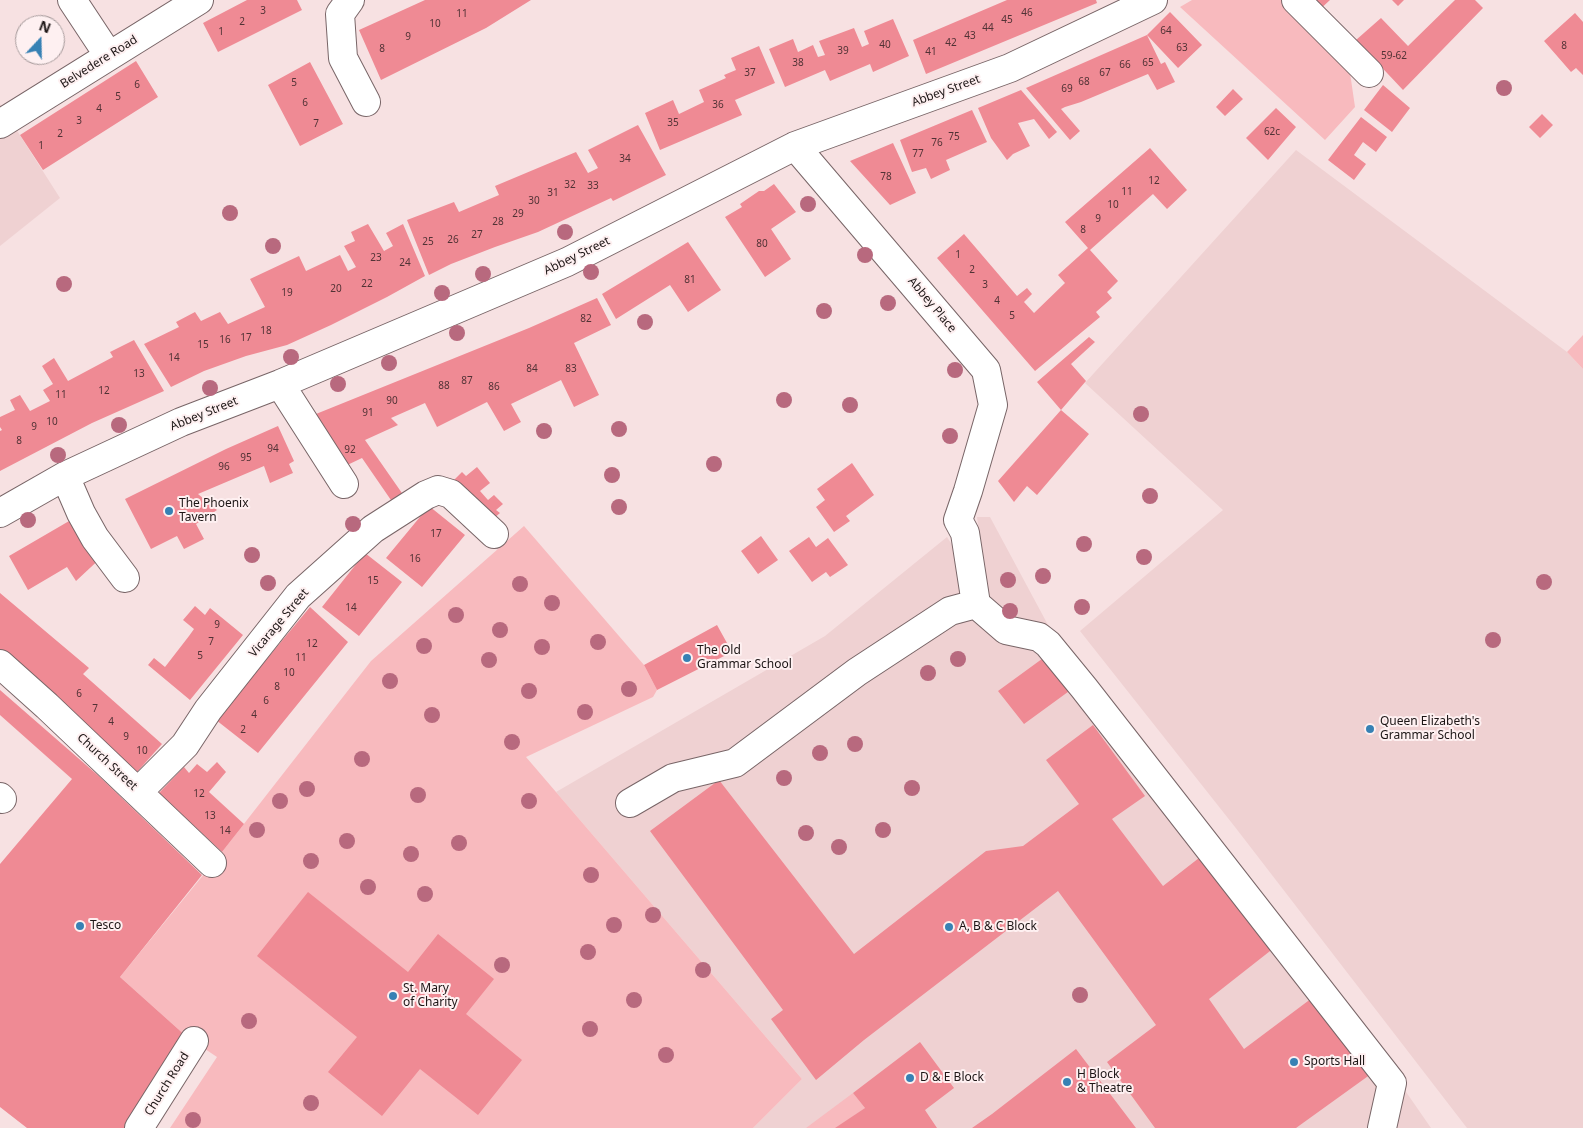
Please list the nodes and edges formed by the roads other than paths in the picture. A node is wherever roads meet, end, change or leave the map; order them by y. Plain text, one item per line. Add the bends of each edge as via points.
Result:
1 (72, 0) edge
2 (199, 0) edge
3 (350, 0) edge
4 (1153, 0) edge
5 (1296, 0) edge
6 (109, 56) junction
7 (1369, 74) dead end
8 (366, 102) dead end
9 (0, 123) edge
10 (795, 146) junction
11 (280, 384) junction
12 (65, 476) junction
13 (344, 484) dead end
14 (0, 513) edge
15 (494, 534) dead end
16 (125, 578) dead end
17 (976, 604) junction
18 (0, 664) edge
19 (138, 792) junction
20 (630, 803) dead end
21 (212, 862) dead end
22 (194, 1041) dead end
23 (140, 1128) edge
24 (1382, 1128) edge

1 - 6 street
2 - 6 street, Belvedere Road
3 - 8 street via 340,14 343,58
4 - 10 street, Abbey Street via 1010,68
5 - 7 street
6 - 9 street, Belvedere Road
10 - 11 street, Abbey Street via 567,262
10 - 17 street, Abbey Place via 986,370 993,405 958,520 964,533
11 - 12 street, Abbey Street via 181,422
11 - 13 street
12 - 14 street, Abbey Street
12 - 16 street via 95,538
15 - 19 street, Vicarage Street via 451,494 438,490 373,529 298,596 208,710 185,745
17 - 20 street via 950,611 857,672 734,763 673,778
17 - 24 street via 1006,630 1038,637 1048,644 1392,1083
18 - 19 street, Church Street
19 - 21 street, Church Street
22 - 23 street, Church Road

